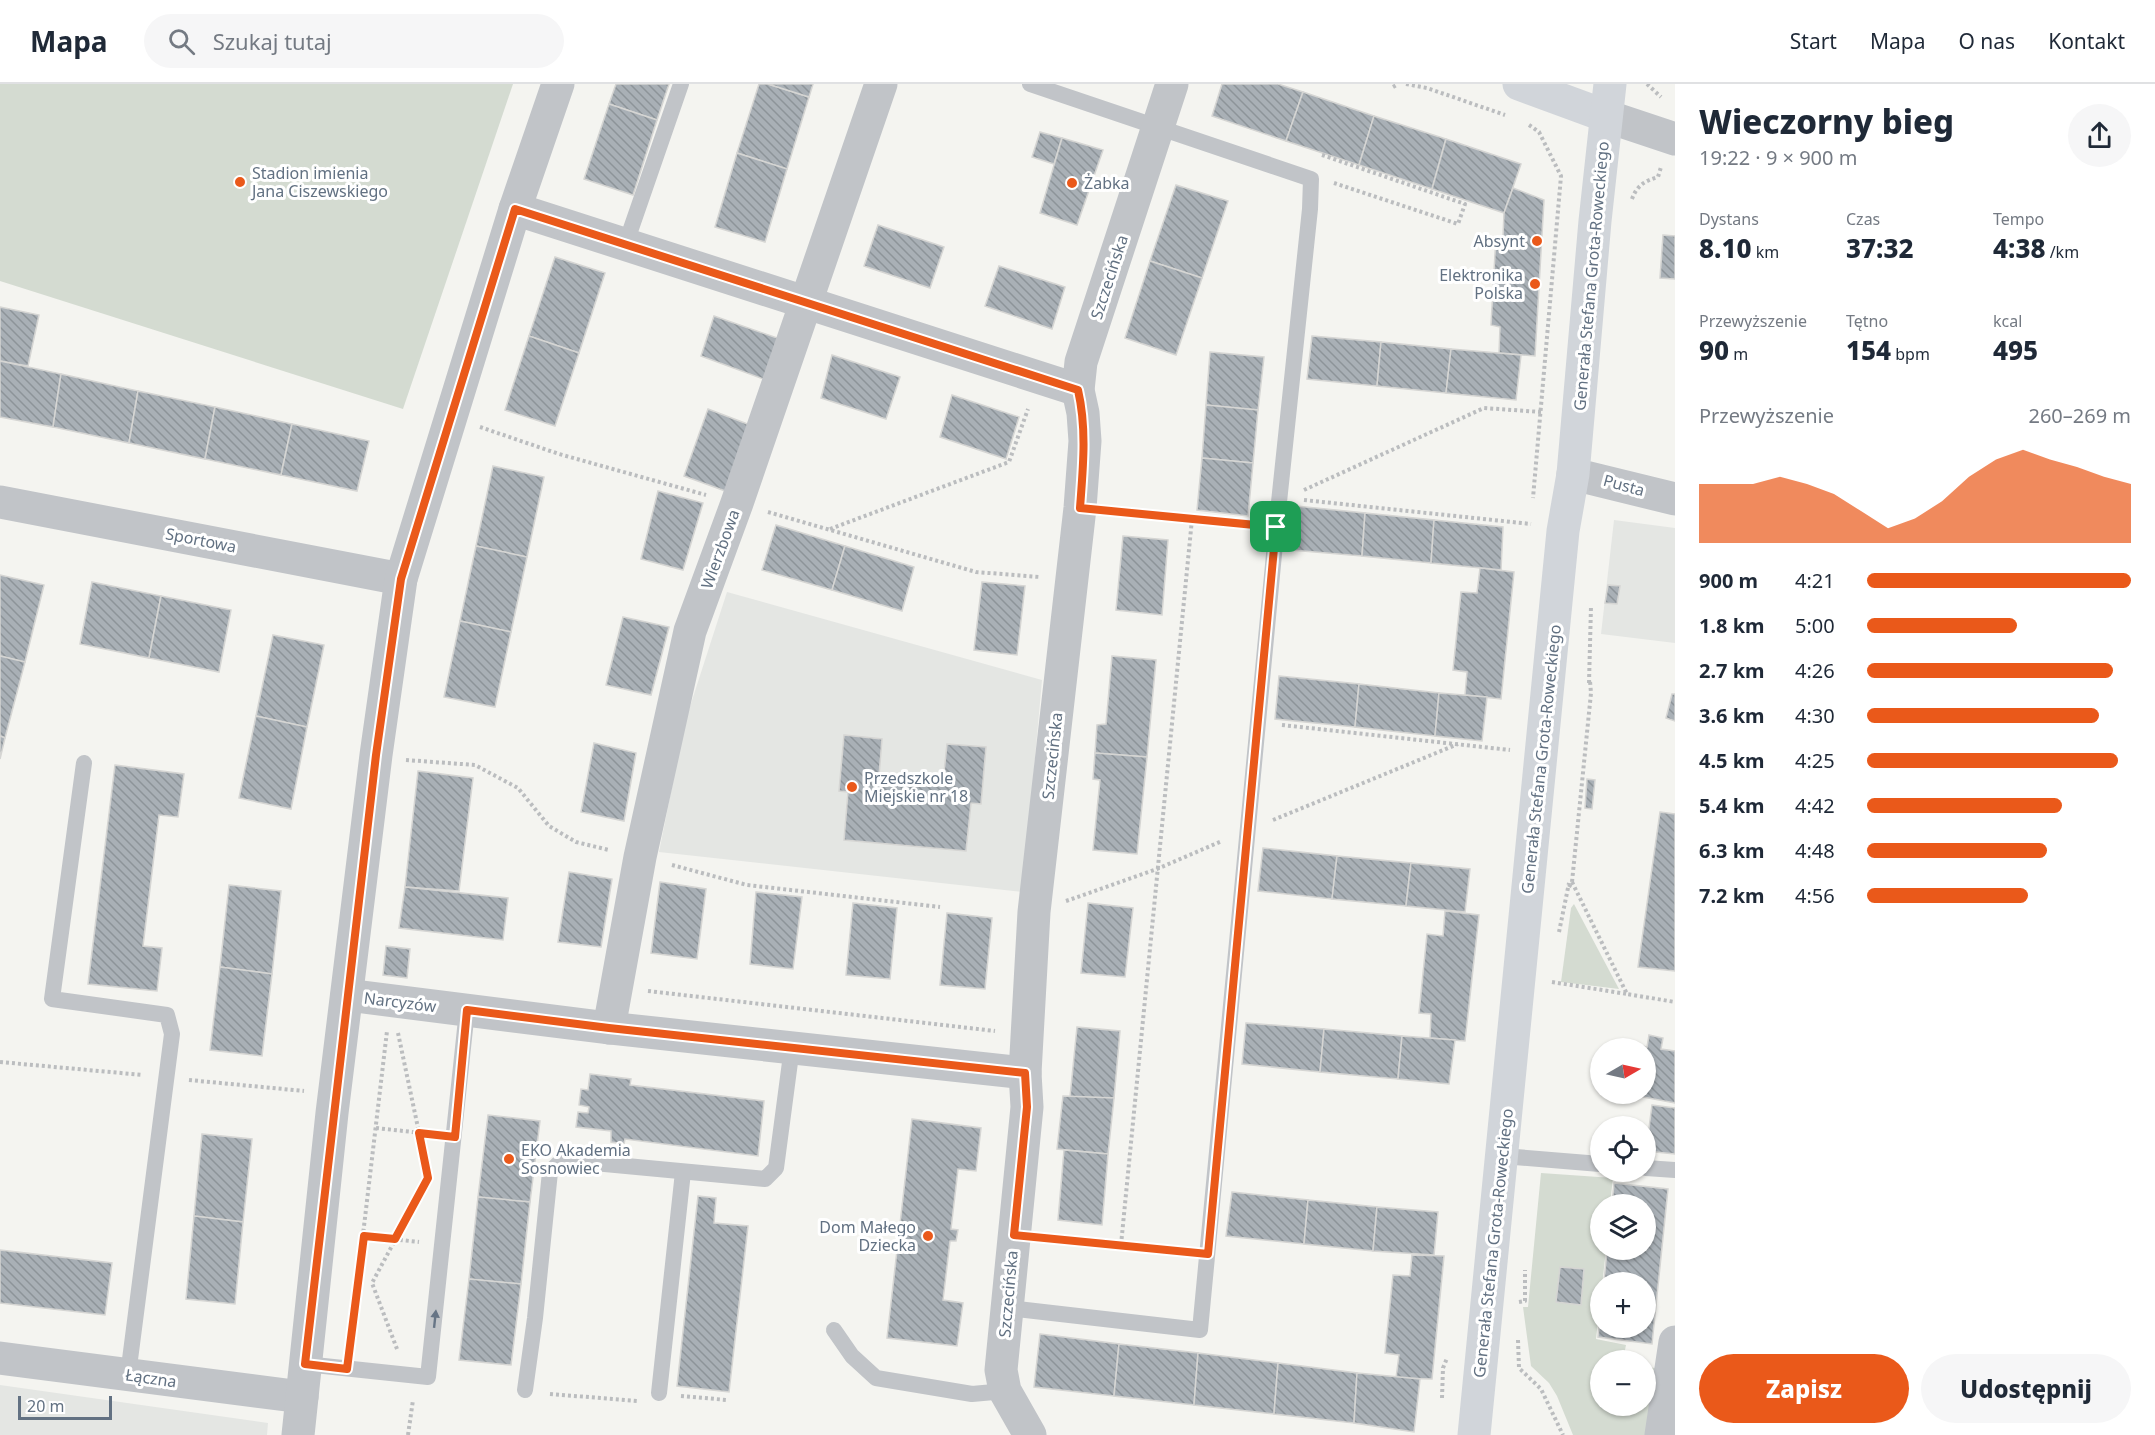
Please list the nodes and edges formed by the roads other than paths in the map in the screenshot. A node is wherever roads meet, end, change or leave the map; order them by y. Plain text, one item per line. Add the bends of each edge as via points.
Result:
1 (558, 84) edge
2 (681, 84) edge
3 (881, 84) edge
4 (1030, 84) edge
5 (1172, 84) edge
6 (1519, 84) edge
7 (1610, 84) edge
8 (1606, 116) junction
9 (1158, 127) junction
10 (1675, 139) edge
11 (515, 209) junction
12 (626, 243) junction
13 (805, 302) junction
14 (1078, 390) junction
15 (1573, 474) junction
16 (1675, 499) edge
17 (0, 502) edge
18 (401, 579) junction
19 (84, 763) dead end
20 (347, 995) junction
21 (467, 1010) junction
22 (609, 1028) junction
23 (792, 1047) junction
24 (1025, 1073) junction
25 (1503, 1156) junction
26 (1590, 1163) edge
27 (1656, 1169) edge
28 (1675, 1170) edge
29 (683, 1173) junction
30 (1008, 1308) junction
31 (834, 1330) dead end
32 (1675, 1342) edge
33 (0, 1358) edge
34 (305, 1364) junction
35 (128, 1375) junction
36 (525, 1390) road end
37 (1005, 1390) junction
38 (659, 1393) road end
39 (302, 1397) junction
40 (298, 1435) edge
41 (1030, 1435) edge
42 (1474, 1435) edge
43 (1661, 1435) edge

1 - 11 street
2 - 12 lane
3 - 13 street, Wierzbowa
4 - 9 lane
5 - 9 street, Szczecińska
6 - 8 street
7 - 8 street, Generała Stefana Grota-Roweckiego
8 - 10 street
8 - 15 street, Generała Stefana Grota-Roweckiego
9 - 14 street, Szczecińska via 1081,362
9 - 30 lane via 1311,179 1200,1330
11 - 12 street
11 - 18 street
12 - 13 street
13 - 14 street
13 - 22 street, Wierzbowa via 690,631 640,857
14 - 24 street, Szczecińska via 1085,441 1080,508 1034,912
15 - 16 street, Pusta
15 - 25 street, Generała Stefana Grota-Roweckiego via 1562,543
17 - 18 street, Sportowa
18 - 20 street
19 - 35 lane via 52,999 166,1015 172,1034
20 - 21 street, Narcyzów
20 - 34 street
21 - 22 street, Narcyzów
34 -> 21 lane via 417,1376 442,1244
22 - 23 street, Narcyzów
23 - 24 street, Narcyzów
23 - 29 lane via 776,1168 765,1179
24 - 30 street, Szczecińska via 1027,1107
25 - 26 lane
25 - 42 street, Generała Stefana Grota-Roweckiego
27 - 28 lane
29 - 36 lane via 562,1160 550,1172
29 - 38 lane
30 - 37 street, Szczecińska via 1001,1370
31 - 37 lane via 852,1356 876,1378 972,1394
32 - 43 street
33 - 35 street, Łączna
34 - 39 street
35 - 39 street, Łączna
37 - 41 street, Szczecińska
39 - 40 street

